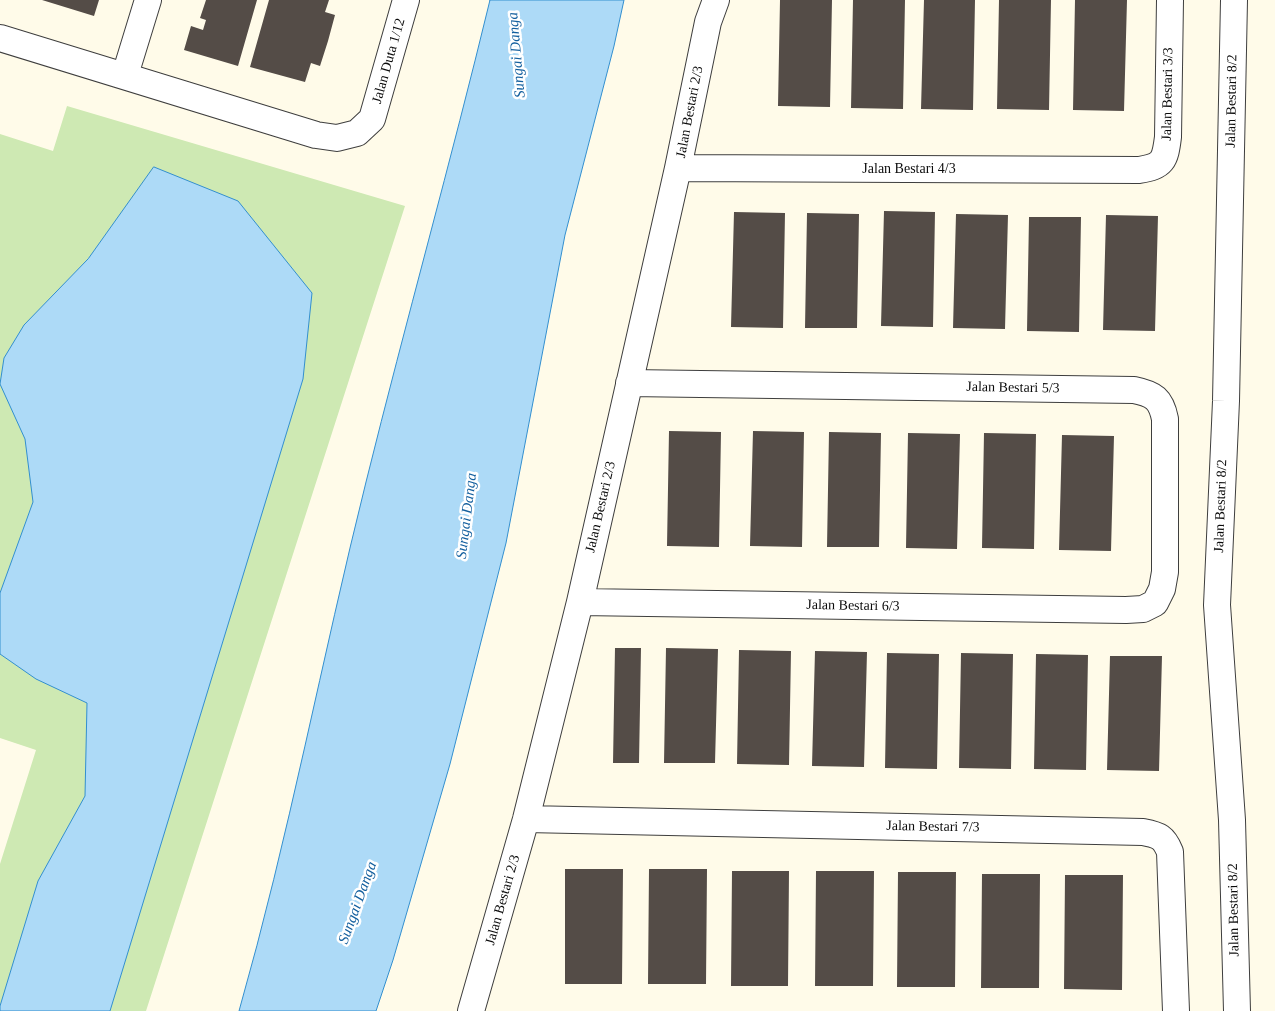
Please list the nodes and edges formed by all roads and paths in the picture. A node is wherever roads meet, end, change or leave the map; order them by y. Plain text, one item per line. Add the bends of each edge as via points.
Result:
1 (148, 0) edge
2 (406, 0) edge
3 (716, 0) edge
4 (1170, 0) edge
5 (1234, 0) edge
6 (0, 38) edge
7 (125, 75) junction
8 (678, 168) junction
9 (1139, 170) joint
10 (629, 383) junction
11 (580, 602) junction
12 (1126, 610) joint
13 (526, 819) junction
14 (471, 1011) edge
15 (1176, 1011) edge
16 (1236, 1011) edge

1 - 7 street
2 - 7 street, Jalan Duta 1/12 via 372,119 357,133 337,138 316,135
3 - 8 street, Jalan Bestari 2/3 via 708,22
4 - 9 street, Jalan Bestari 3/3 via 1166,151 1162,162 1153,168
5 - 16 street, Jalan Bestari 8/2 via 1226,401 1217,605 1232,820
6 - 7 street, Jalan Duta 1/12
8 - 9 street, Jalan Bestari 4/3
8 - 10 street, Jalan Bestari 2/3
10 - 11 street, Jalan Bestari 2/3
10 - 12 street, Jalan Bestari 5/3 via 1146,392 1163,408 1165,420 1165,572 1155,603 1142,609
11 - 12 street, Jalan Bestari 6/3
11 - 13 street, Jalan Bestari 2/3
13 - 14 street, Jalan Bestari 2/3
13 - 15 street, Jalan Bestari 7/3 via 1156,834 1166,841 1170,852

